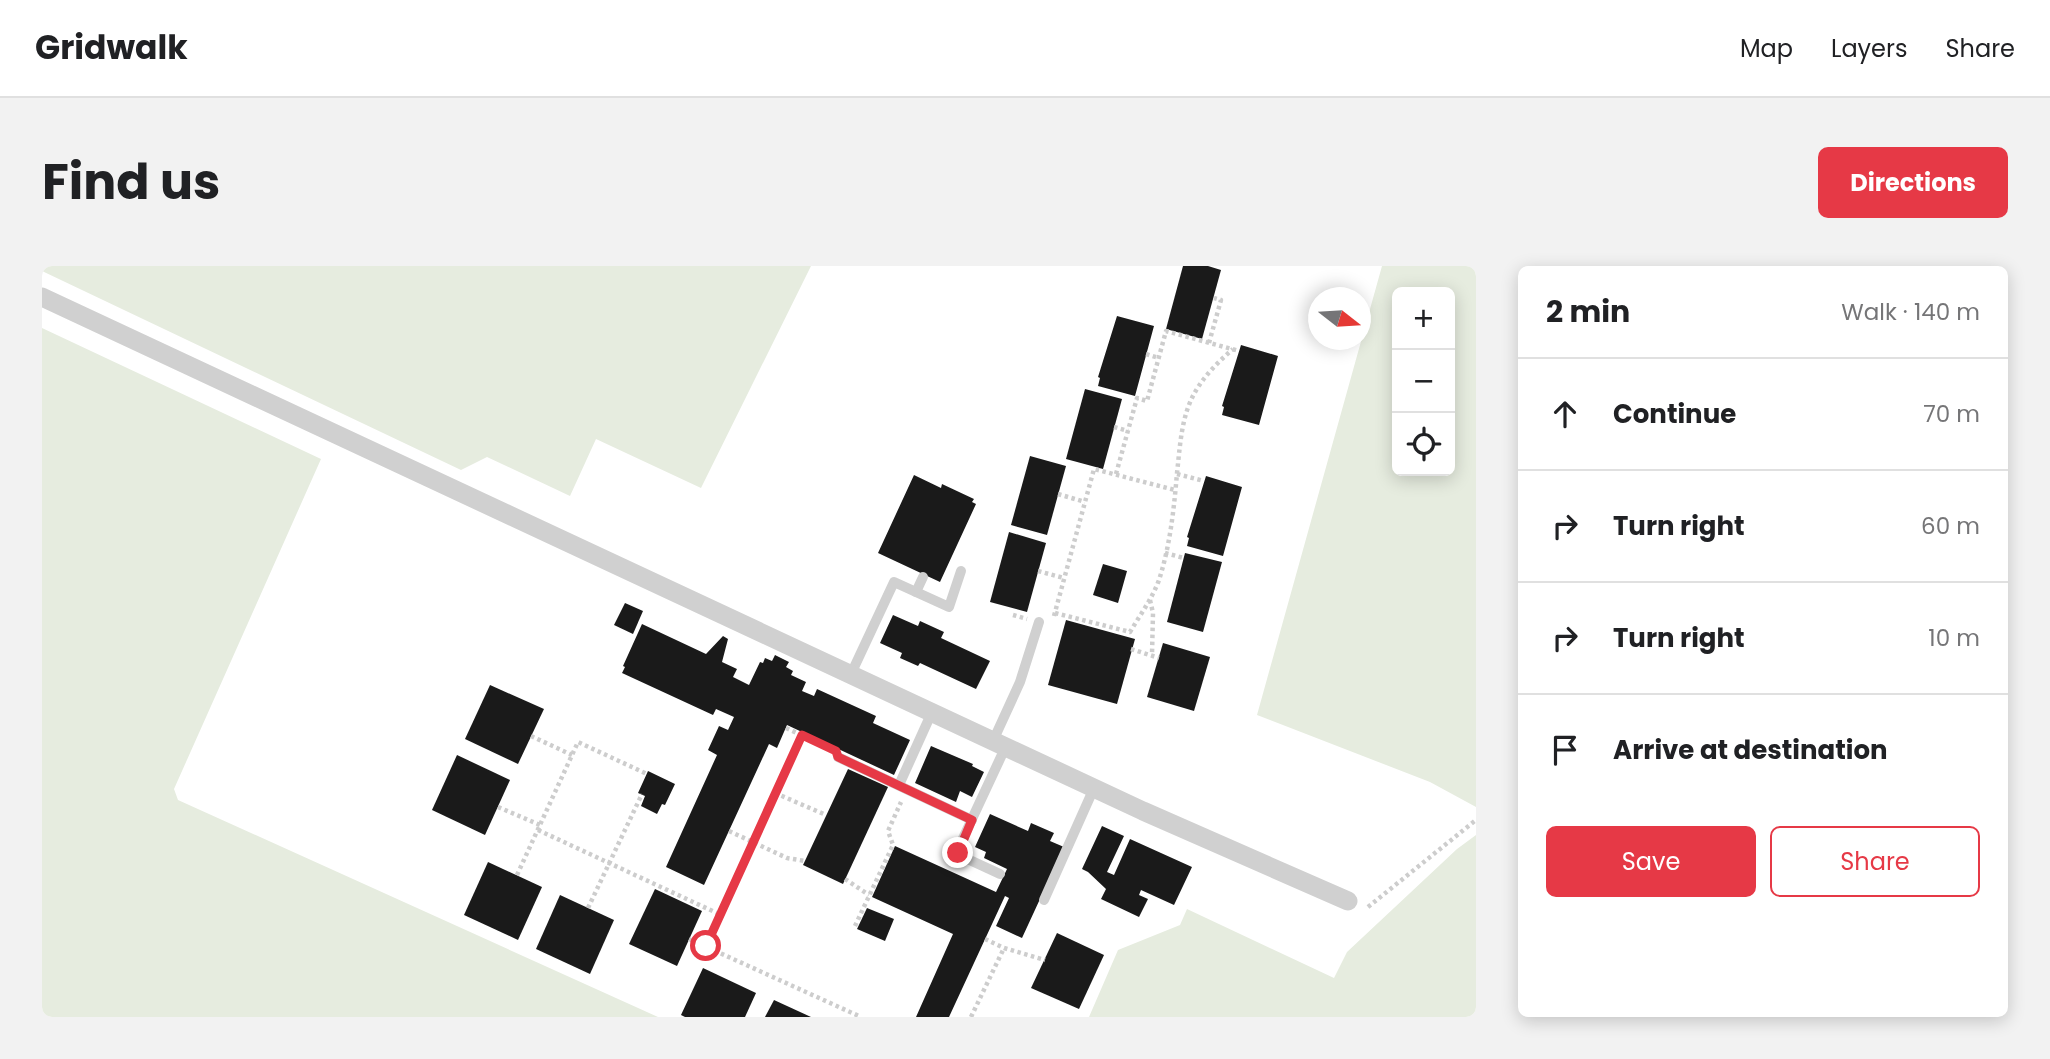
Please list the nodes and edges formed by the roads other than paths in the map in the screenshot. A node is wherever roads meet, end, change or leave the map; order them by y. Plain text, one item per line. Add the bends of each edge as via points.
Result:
1 (42, 298) edge
2 (961, 571) dead end
3 (923, 577) dead end
4 (916, 592) junction
5 (1039, 622) dead end
6 (851, 674) junction
7 (932, 712) junction
8 (1000, 744) junction
9 (838, 757) road end
10 (903, 787) junction
11 (1094, 788) junction
12 (972, 820) junction
13 (1000, 874) dead end
14 (1044, 900) dead end
15 (1348, 901) road end

1 - 6 street
2 - 4 lane via 949,607
3 - 4 lane
4 - 6 lane via 894,582
5 - 8 lane
6 - 7 street
7 - 8 street
7 - 10 lane
8 - 11 street
8 - 12 lane
9 - 10 lane
10 - 12 lane
11 - 14 lane
11 - 15 street
12 - 13 lane via 958,853

